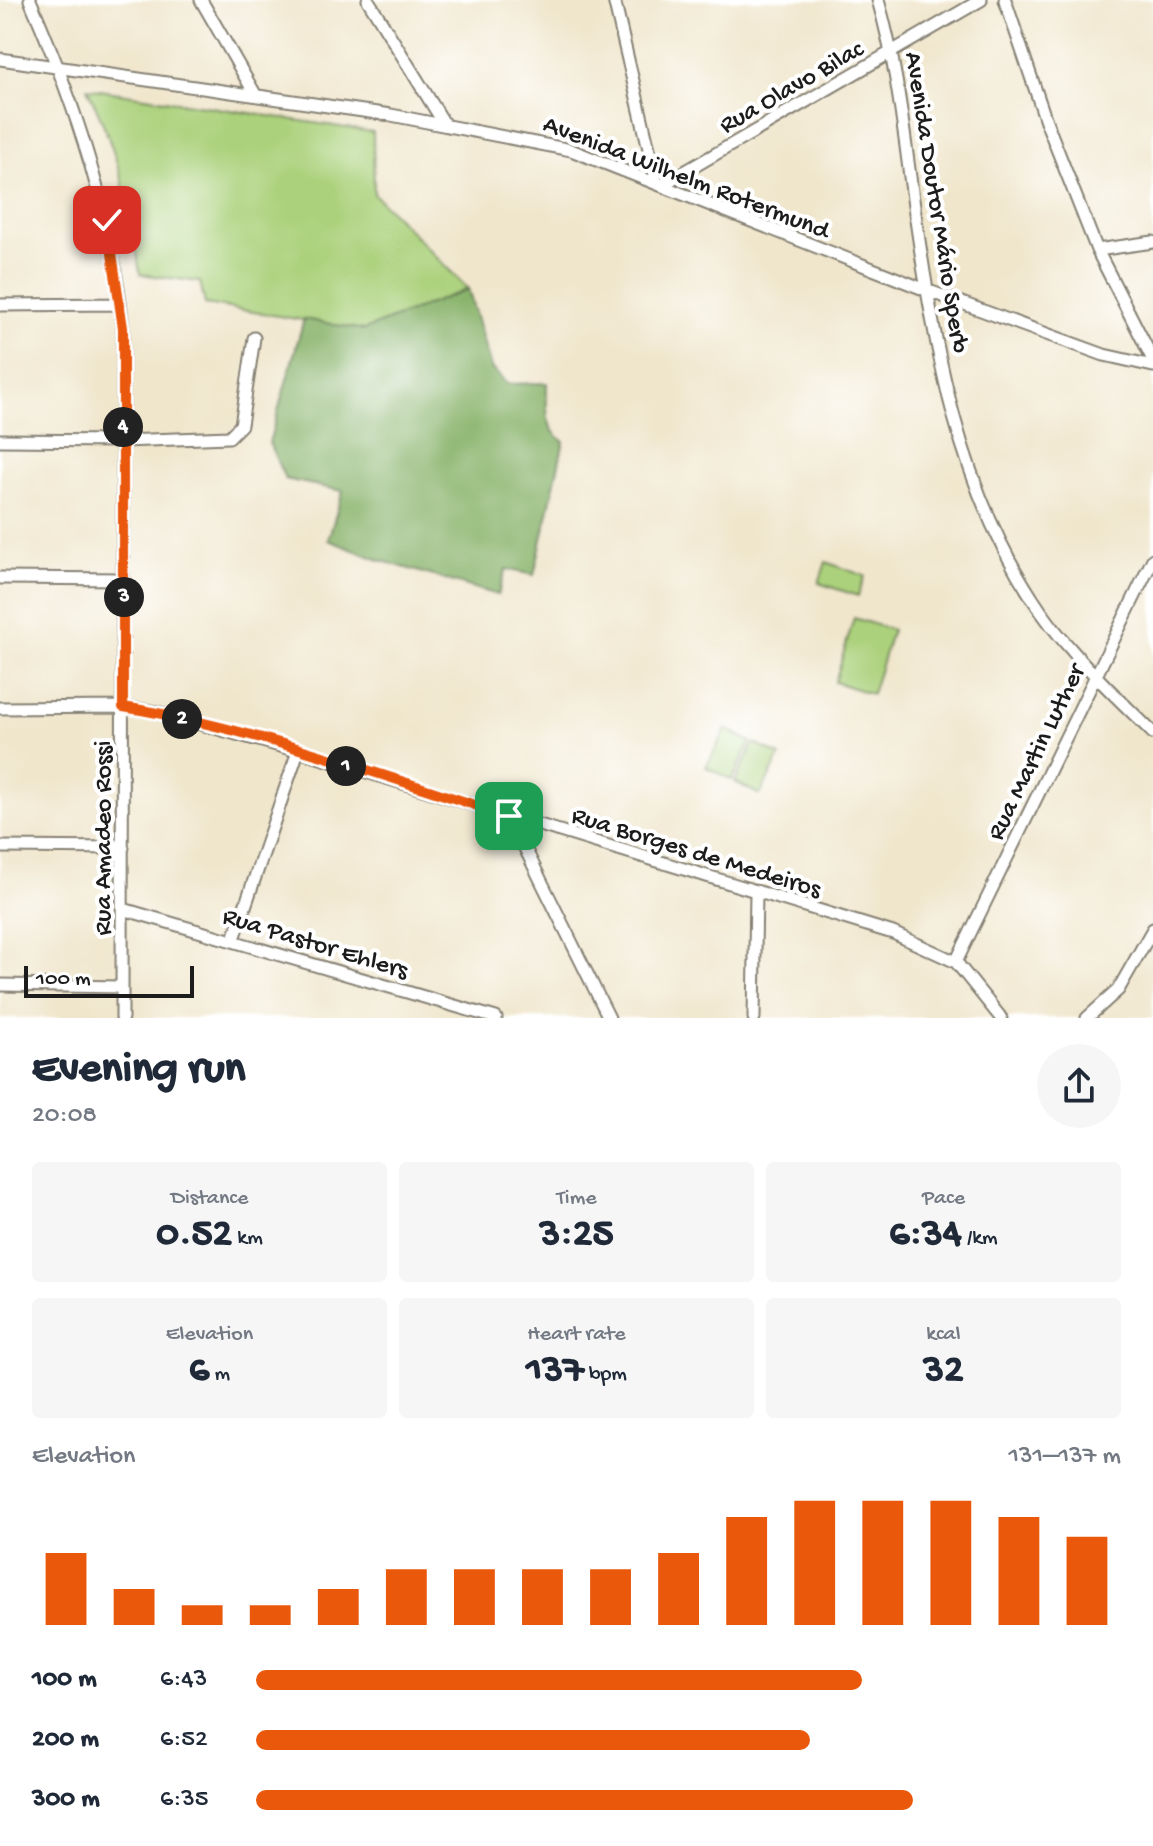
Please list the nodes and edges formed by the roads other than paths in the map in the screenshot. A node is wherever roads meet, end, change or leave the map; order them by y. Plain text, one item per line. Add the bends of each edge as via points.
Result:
1 (30, 0) edge
2 (201, 0) edge
3 (368, 0) edge
4 (614, 0) edge
5 (878, 0) edge
6 (981, 0) edge
7 (1005, 0) edge
8 (893, 50) junction
9 (0, 59) edge
10 (60, 70) junction
11 (255, 94) junction
12 (445, 125) junction
13 (660, 184) junction
14 (1153, 242) edge
15 (1097, 250) junction
16 (926, 290) junction
17 (120, 304) junction
18 (0, 305) edge
19 (254, 338) dead end
20 (1153, 360) edge
21 (1153, 366) edge
22 (0, 440) edge
23 (123, 441) junction
24 (1153, 559) edge
25 (0, 578) edge
26 (124, 579) junction
27 (1095, 676) junction
28 (123, 707) junction
29 (0, 708) edge
30 (1153, 733) edge
31 (298, 751) junction
32 (509, 816) junction
33 (0, 847) edge
34 (123, 848) junction
35 (756, 891) junction
36 (123, 909) junction
37 (1153, 929) edge
38 (234, 939) junction
39 (956, 962) junction
40 (0, 985) edge
41 (122, 987) junction
42 (122, 1018) edge
43 (496, 1018) edge
44 (609, 1018) edge
45 (754, 1018) edge
46 (1001, 1018) edge
47 (1087, 1018) edge

1 - 10 street, Rua Amadeo Rossi
2 - 11 street
3 - 12 street
4 - 13 street
5 - 8 street, Avenida Doutor Mário Sperb
6 - 8 street, Rua Olavo Bilac
7 - 15 street
8 - 13 street, Rua Olavo Bilac
8 - 16 street, Avenida Doutor Mário Sperb
9 - 10 street, Avenida Wilhelm Rotermund
10 - 11 street, Avenida Wilhelm Rotermund
10 - 17 street, Rua Amadeo Rossi via 107,220
11 - 12 street, Avenida Wilhelm Rotermund
12 - 13 street, Avenida Wilhelm Rotermund via 571,150
13 - 16 street, Avenida Wilhelm Rotermund
14 - 15 street
15 - 20 street
16 - 21 street, Avenida Wilhelm Rotermund via 1104,355
16 - 27 street, Avenida Doutor Mário Sperb via 962,453 983,510 1033,600
17 - 18 street
17 - 23 street, Rua Amadeo Rossi
19 - 23 street via 236,432 218,440
22 - 23 street
23 - 26 street, Rua Amadeo Rossi
24 - 27 street, Rua Martin Luther
25 - 26 street
26 - 28 street, Rua Amadeo Rossi
27 - 30 street, Avenida Doutor Mário Sperb
27 - 39 street, Rua Martin Luther
28 - 29 street, Rua Borges de Medeiros
28 - 31 street, Rua Borges de Medeiros
28 - 34 street, Rua Amadeo Rossi
31 - 32 street, Rua Borges de Medeiros
31 - 38 street
32 - 35 street, Rua Borges de Medeiros
32 - 44 street
33 - 34 street
34 - 36 street, Rua Amadeo Rossi
35 - 39 street, Rua Borges de Medeiros via 893,933
35 - 45 street
36 - 38 street, Rua Pastor Ehlers
36 - 41 street, Rua Amadeo Rossi
37 - 47 street via 1118,990
38 - 43 street, Rua Pastor Ehlers
39 - 46 street
40 - 41 street
41 - 42 street, Rua Amadeo Rossi

